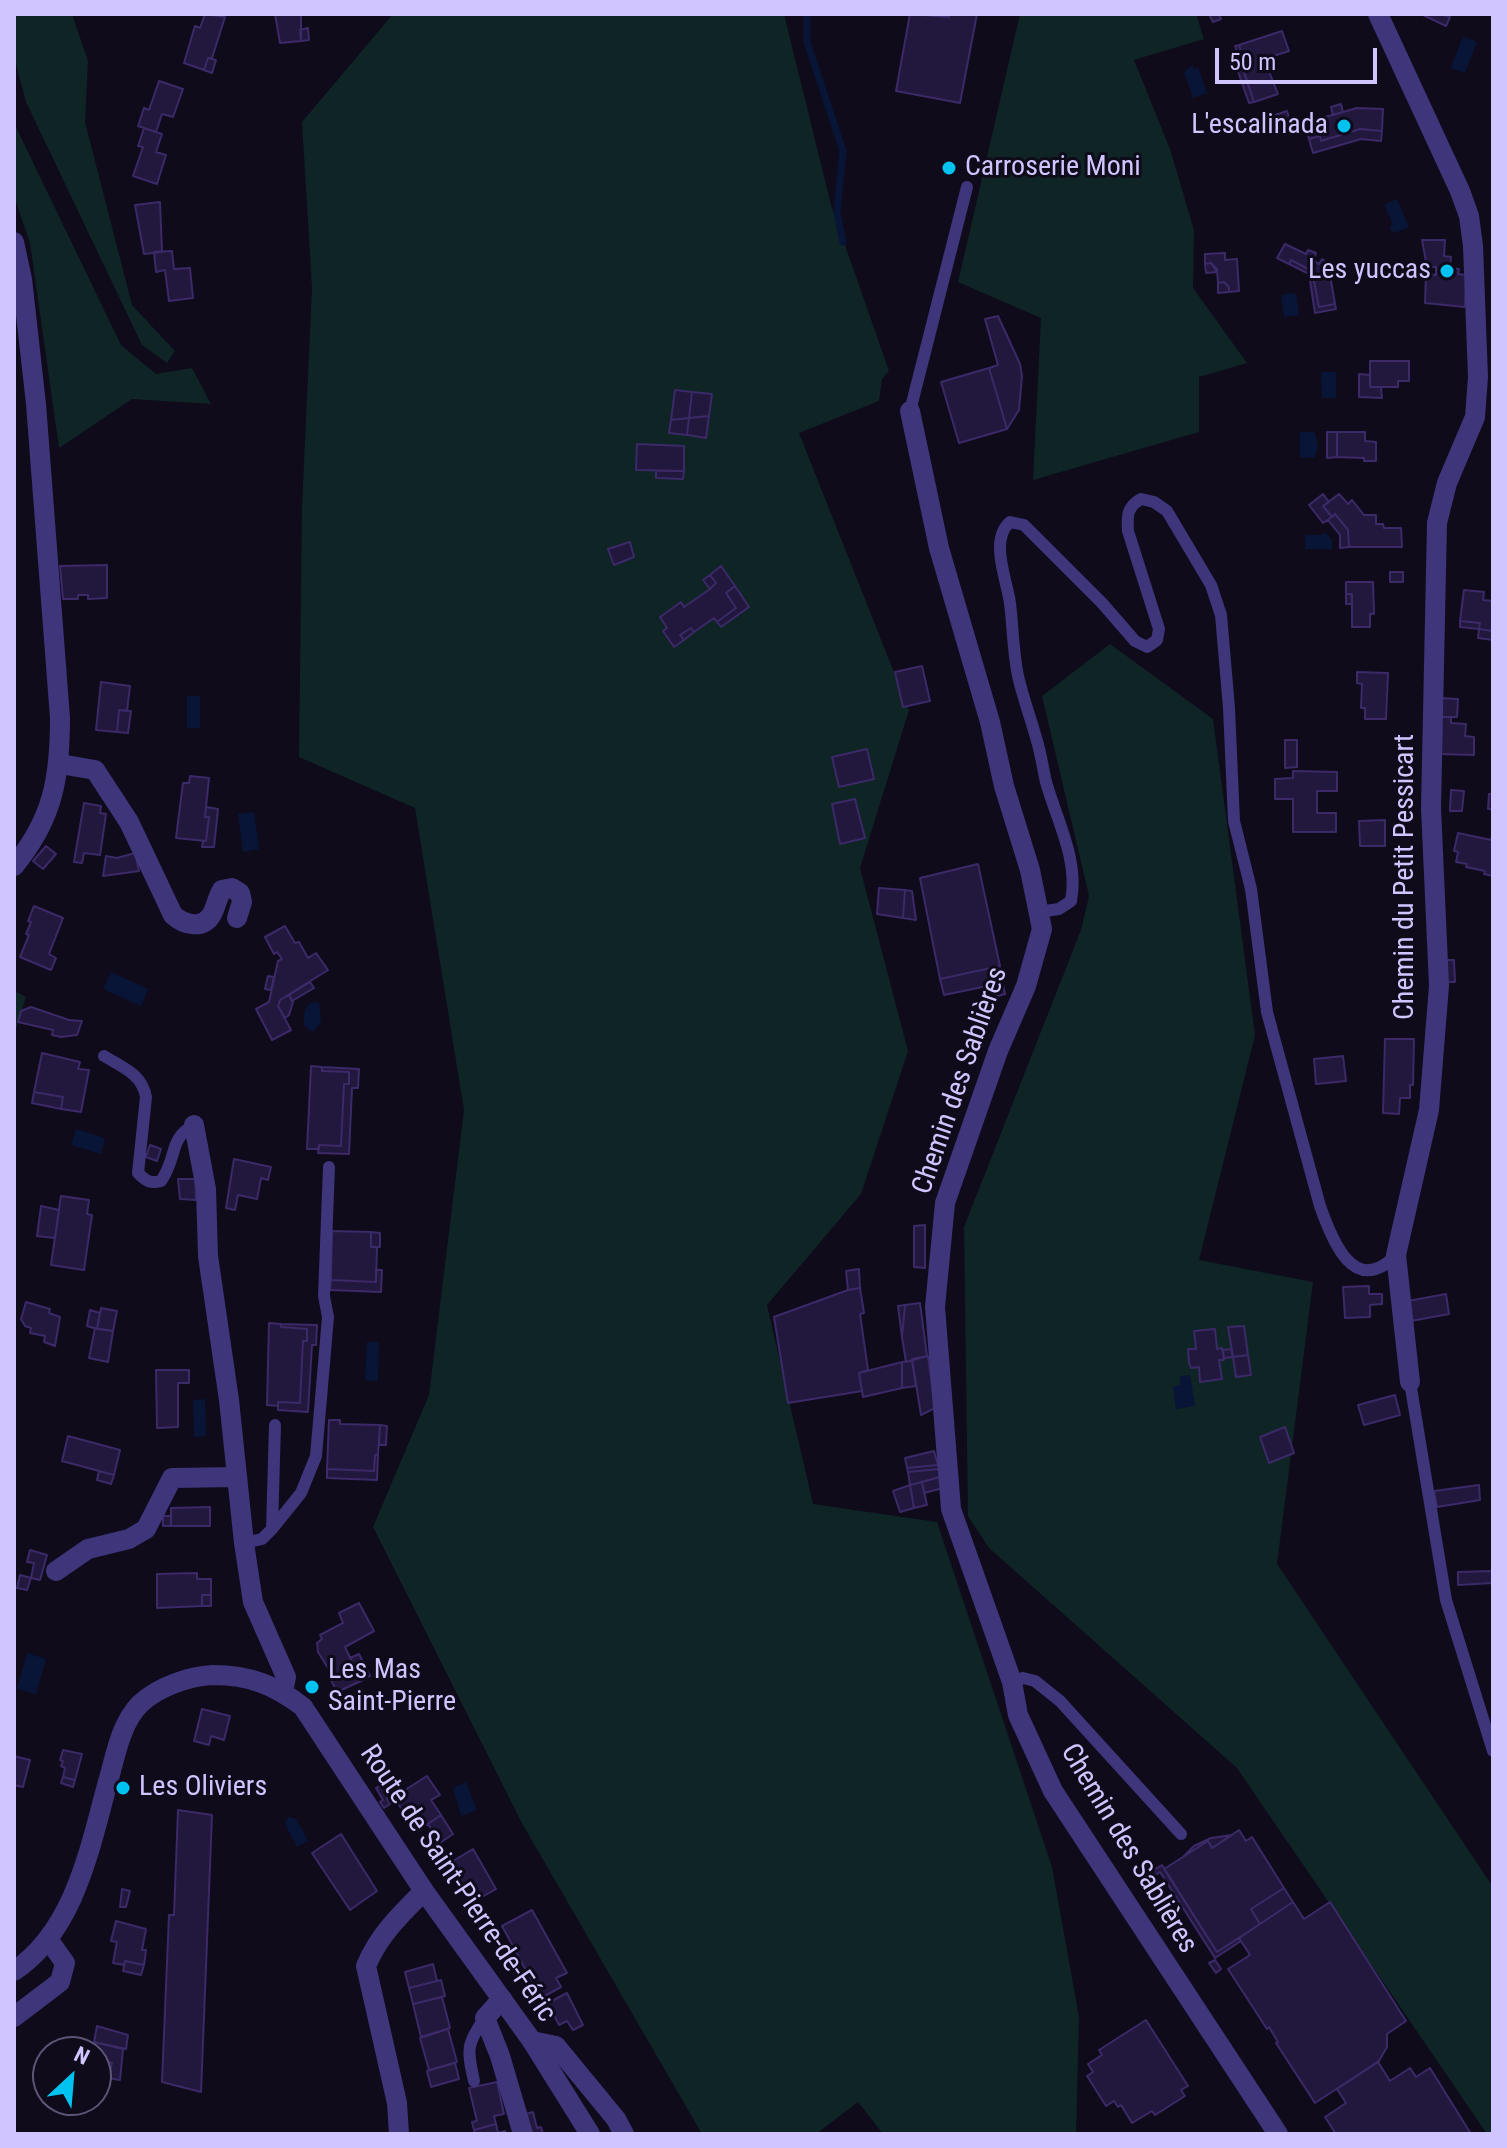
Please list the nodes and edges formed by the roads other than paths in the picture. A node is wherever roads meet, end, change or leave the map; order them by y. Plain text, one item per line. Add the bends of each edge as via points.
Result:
1 (1378, 14) edge
2 (967, 187) dead end
3 (14, 242) edge
4 (1485, 377) edge
5 (910, 411) joint
6 (60, 764) junction
7 (14, 866) edge
8 (1038, 912) junction
9 (237, 918) dead end
10 (104, 1056) dead end
11 (194, 1125) joint
12 (329, 1167) dead end
13 (1396, 1255) junction
14 (1410, 1382) joint
15 (275, 1425) dead end
16 (237, 1477) junction
17 (272, 1529) junction
18 (244, 1543) junction
19 (56, 1571) dead end
20 (1012, 1682) junction
21 (283, 1692) junction
22 (1493, 1751) edge
23 (1181, 1834) dead end
24 (424, 1891) junction
25 (48, 1939) junction
26 (14, 1971) edge
27 (502, 1999) junction
28 (14, 2017) edge
29 (485, 2018) junction
30 (532, 2041) junction
31 (474, 2081) dead end
32 (399, 2134) edge
33 (523, 2134) edge
34 (590, 2134) edge
35 (624, 2134) edge
36 (1278, 2134) edge

1 - 4 street, Chemin du Petit Pessicart via 1469,216
2 - 5 lane
3 - 6 street via 36,404
4 - 13 street, Chemin du Petit Pessicart via 1437,523 1431,808 1439,986 1429,1110
5 - 8 street, Chemin des Sablières via 939,548
6 - 7 street via 47,812 31,846
6 - 9 street via 95,770 182,923 196,925 211,917 222,890 232,888 242,902
8 - 13 lane via 1071,901 1072,880 1068,846 1019,678 1001,538 1010,522 1024,525 1135,641 1147,647 1157,640 1159,629 1127,515 1141,499 1154,502 1180,531 1211,585 1221,615 1234,821 1251,889 1267,1012 1320,1206 1331,1237 1353,1266 1375,1270
8 - 20 street, Chemin des Sablières via 1042,929 1026,986 945,1203 935,1307 951,1509
10 - 11 lane via 145,1087 138,1173 146,1181 161,1181 173,1160 176,1139
11 - 16 street via 206,1189 208,1256
12 - 17 lane via 324,1296 328,1317 316,1456 301,1493
13 - 14 street, Chemin du Petit Pessicart
14 - 22 lane, Chemin du Petit Pessicart via 1446,1600
15 - 17 lane
16 - 18 street
16 - 19 street via 172,1478 146,1529 88,1549
17 - 18 lane via 262,1539
18 - 21 street via 253,1602 286,1677
20 - 23 lane via 1035,1681 1060,1701
20 - 36 street, Chemin des Sablières via 1018,1715 1053,1791
21 - 24 street, Route de Saint-Pierre-de-Féric via 303,1707
21 - 25 street, Route de Saint-Pierre-de-Féric via 233,1675 201,1676 169,1685 140,1704 126,1724 77,1882
24 - 27 street, Route de Saint-Pierre-de-Féric
24 - 32 street via 388,1927 366,1966 397,2103
25 - 26 street, Route de Saint-Pierre-de-Féric
25 - 28 street via 65,1963 60,1982
27 - 29 street
27 - 30 street, Route de Saint-Pierre-de-Féric
29 - 31 lane via 467,2050
29 - 33 street
30 - 34 street, Route de Saint-Pierre-de-Féric
30 - 35 street via 556,2046

